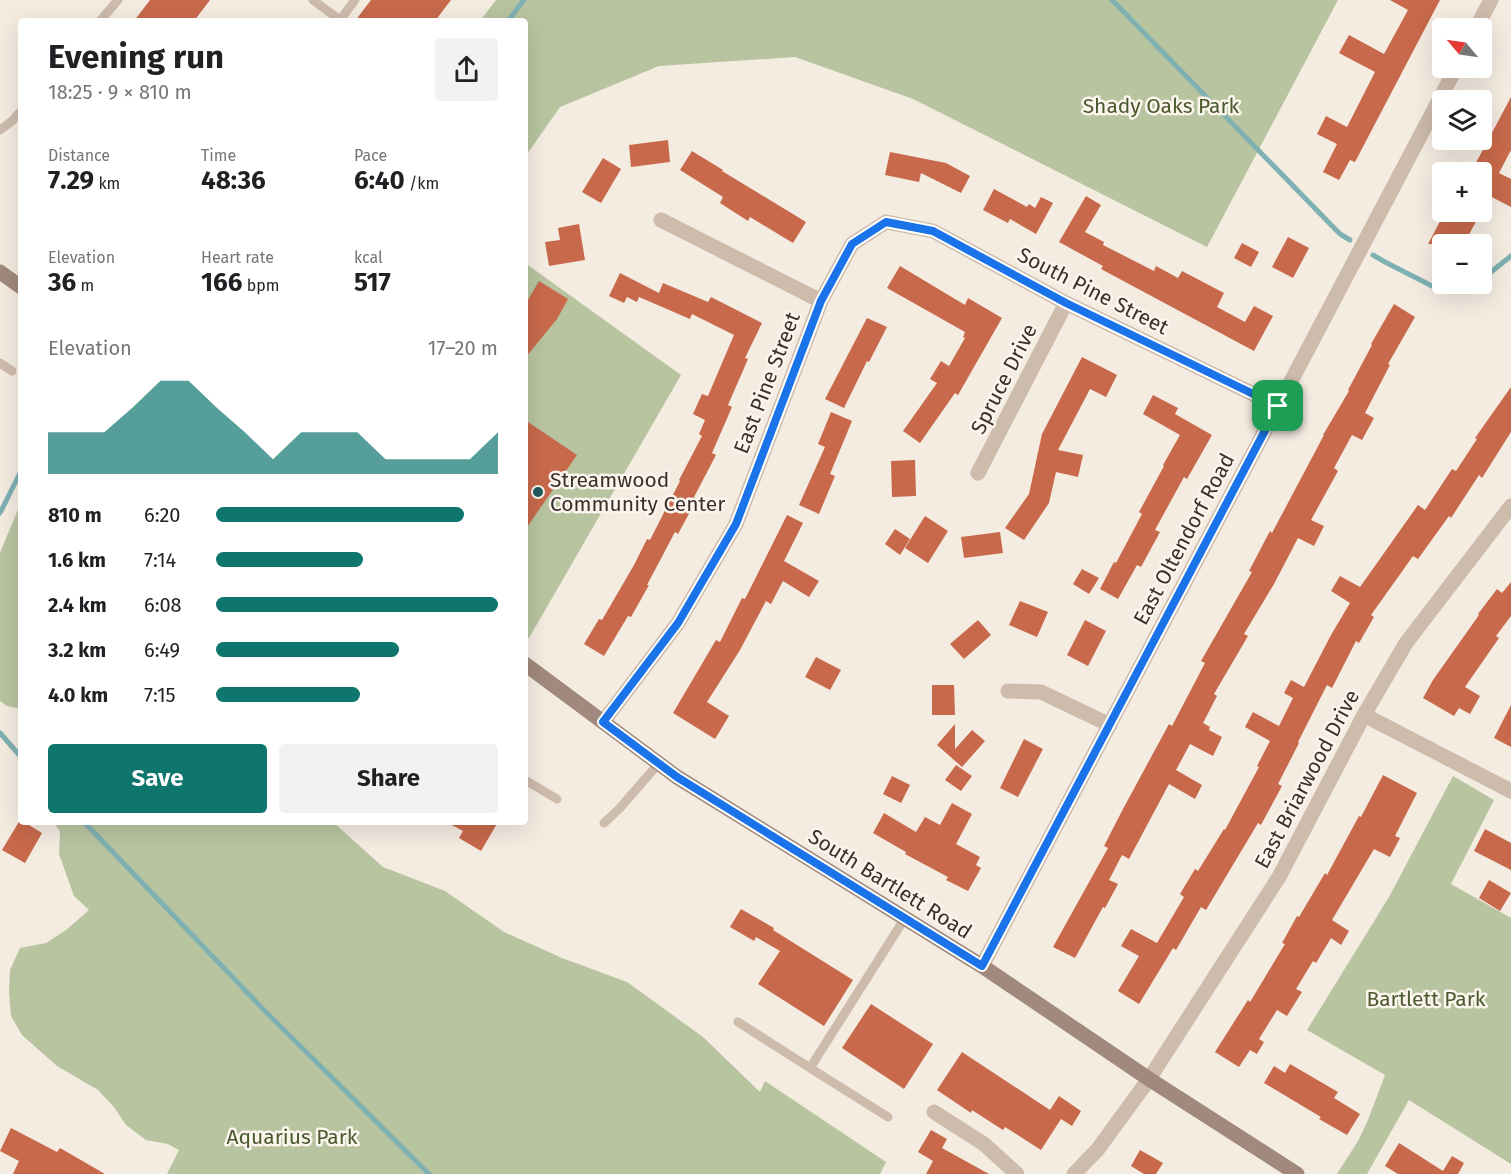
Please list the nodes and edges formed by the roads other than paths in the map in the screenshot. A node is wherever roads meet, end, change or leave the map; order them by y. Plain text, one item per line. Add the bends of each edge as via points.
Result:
1 (118, 0) edge
2 (313, 0) edge
3 (355, 0) edge
4 (1491, 0) edge
5 (103, 18) edge
6 (337, 18) edge
7 (342, 18) edge
8 (1481, 18) edge
9 (1451, 78) edge
10 (18, 114) edge
11 (0, 130) edge
12 (661, 220) dead end
13 (886, 222) joint
14 (1, 274) edge
15 (18, 285) edge
16 (821, 301) junction
17 (1066, 303) junction
18 (0, 363) edge
19 (12, 370) dead end
20 (1278, 406) junction
21 (978, 473) dead end
22 (1511, 506) edge
23 (528, 666) edge
24 (1008, 691) dead end
25 (1364, 715) junction
26 (603, 722) junction
27 (1110, 725) junction
28 (659, 763) junction
29 (528, 782) edge
30 (1511, 791) edge
31 (557, 799) dead end
32 (604, 824) dead end
33 (905, 918) junction
34 (982, 966) junction
35 (738, 1022) dead end
36 (810, 1068) junction
37 (1149, 1079) junction
38 (934, 1112) dead end
39 (888, 1117) dead end
40 (1017, 1174) edge
41 (1074, 1174) edge
42 (1297, 1174) edge

1 - 5 lane
2 - 6 lane
3 - 7 lane
4 - 8 street
9 - 20 street, East Oltendorf Road
10 - 11 lane
12 - 16 street
13 - 16 street, East Pine Street via 852,244
13 - 17 street, South Pine Street via 933,231
14 - 15 main road
16 - 26 street, East Pine Street via 736,524 678,623
17 - 20 street, South Pine Street
17 - 21 street, Spruce Drive
18 - 19 lane
20 - 27 street, East Oltendorf Road
22 - 25 street, East Briarwood Drive via 1406,643
23 - 26 main road, South Bartlett Road
24 - 27 street via 1041,692
25 - 30 street
25 - 37 street, East Briarwood Drive via 1279,877
26 - 28 main road, South Bartlett Road
27 - 34 street, East Oltendorf Road
28 - 32 lane
28 - 33 main road, South Bartlett Road
29 - 31 lane
33 - 34 main road, South Bartlett Road
33 - 36 lane
34 - 37 main road, South Bartlett Road
35 - 36 lane
36 - 39 lane
37 - 41 street, East Briarwood Drive via 1098,1149
37 - 42 main road, South Bartlett Road
38 - 40 street via 984,1144

